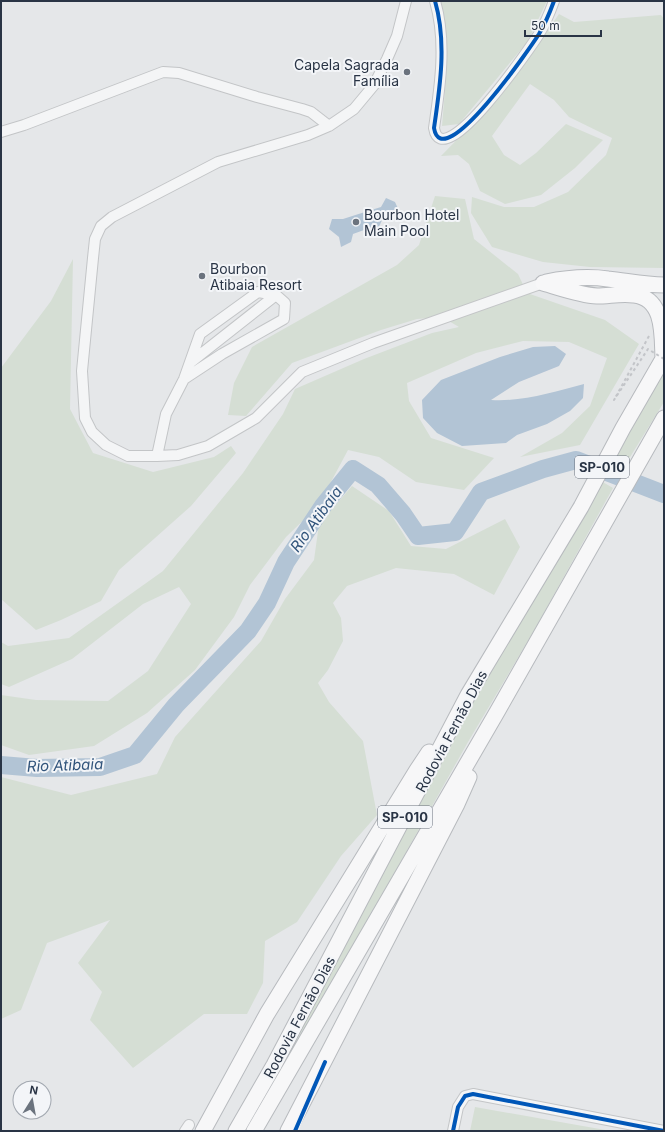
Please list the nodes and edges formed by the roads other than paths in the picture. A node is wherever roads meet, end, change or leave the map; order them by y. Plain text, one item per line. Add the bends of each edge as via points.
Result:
1 (406, 1) edge
2 (435, 1) edge
3 (554, 1) edge
4 (329, 126) junction
5 (1, 132) edge
6 (543, 283) junction
7 (664, 285) edge
8 (276, 295) junction
9 (664, 358) edge
10 (191, 362) junction
11 (184, 379) junction
12 (664, 418) edge
13 (157, 456) junction
14 (468, 695) junction
15 (497, 712) junction
16 (324, 1062) junction
17 (203, 1131) edge
18 (236, 1131) edge
19 (254, 1131) edge
20 (288, 1131) edge
21 (295, 1131) edge
22 (453, 1131) edge
23 (664, 1131) edge

1 - 4 street via 387,60 374,85 354,109
2 - 3 street via 440,31 441,62 434,128 435,134 443,138 455,135 476,116 540,33
4 - 5 street via 319,117 302,109 179,73 163,72
4 - 13 street via 308,135 218,162 112,217 101,226 95,239 83,356 85,418 92,432 106,445 128,456
6 - 7 highway via 562,279 606,278
6 - 9 highway via 590,295 642,297 655,308 659,316
6 - 13 street via 373,343 302,372 256,418 208,446 178,455
8 - 10 street
8 - 10 street via 258,292 200,334
8 - 11 street via 286,303 284,319
9 - 14 highway, Rodovia Fernão Dias / SP-010 via 581,507
10 - 11 street
11 - 13 street via 166,414
12 - 15 highway, Rodovia Fernão Dias / SP-010
14 - 17 highway via 417,770 271,1007
14 - 18 highway, Rodovia Fernão Dias / SP-010 via 274,1065
15 - 16 highway via 457,804
15 - 19 highway, Rodovia Fernão Dias / SP-010
16 - 20 highway
16 - 21 street
22 - 23 street via 458,1107 465,1096 473,1094

